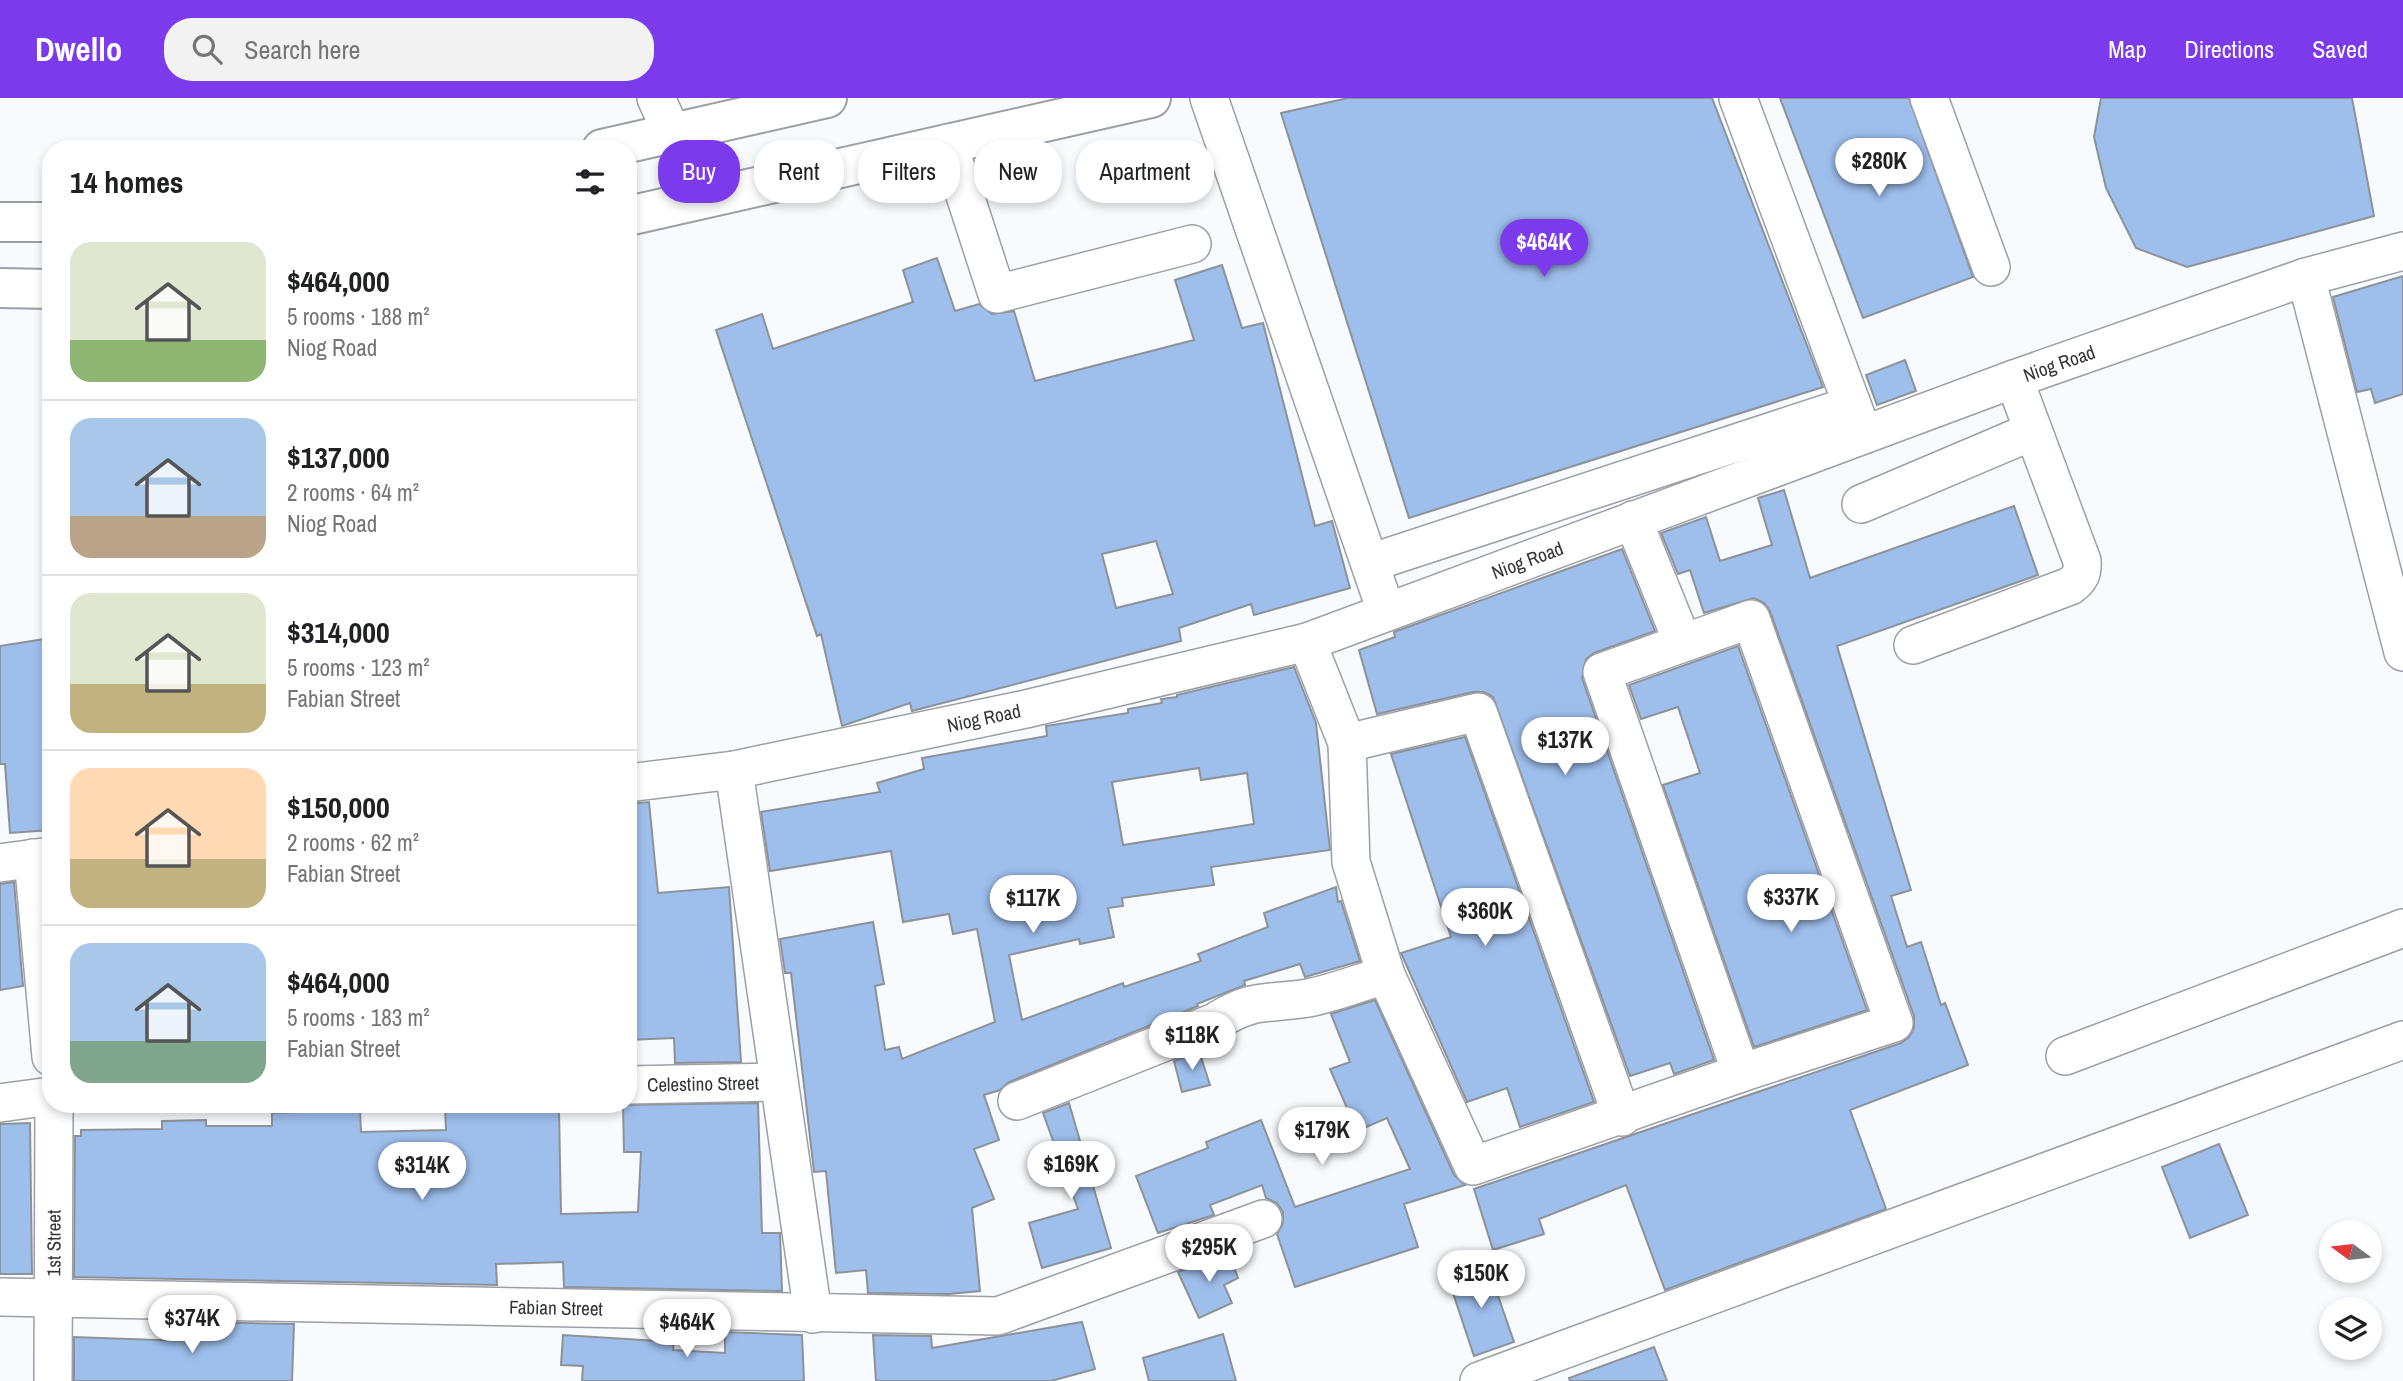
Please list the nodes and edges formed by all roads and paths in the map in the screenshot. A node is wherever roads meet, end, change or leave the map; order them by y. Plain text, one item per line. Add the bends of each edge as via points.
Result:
1 (656, 98) edge
2 (827, 98) edge
3 (1151, 98) edge
4 (1209, 98) edge
5 (1738, 98) edge
6 (1929, 98) edge
7 (672, 133) junction
8 (960, 140) edge
9 (637, 141) edge
10 (858, 164) edge
11 (960, 180) edge
12 (637, 214) edge
13 (0, 222) edge
14 (42, 222) edge
15 (1192, 244) dead end
16 (2403, 251) edge
17 (1991, 267) dead end
18 (2306, 277) junction
19 (0, 288) edge
20 (42, 289) edge
21 (2014, 379) junction
22 (1857, 419) junction
23 (2033, 431) junction
24 (1861, 504) dead end
25 (1633, 520) junction
26 (1370, 564) junction
27 (1386, 611) junction
28 (1682, 641) junction
29 (1307, 642) junction
30 (1913, 645) dead end
31 (2403, 652) edge
32 (1347, 743) junction
33 (734, 770) junction
34 (637, 782) edge
35 (28, 859) edge
36 (2403, 928) edge
37 (1386, 975) junction
38 (42, 980) edge
39 (2403, 1040) edge
40 (2065, 1056) dead end
41 (1741, 1073) junction
42 (779, 1082) junction
43 (637, 1085) edge
44 (42, 1097) edge
45 (1017, 1101) dead end
46 (0, 1103) edge
47 (54, 1113) edge
48 (1622, 1117) junction
49 (1263, 1219) dead end
50 (0, 1297) edge
51 (53, 1298) junction
52 (813, 1314) junction
53 (53, 1381) edge
54 (1479, 1381) edge

1 - 7 street
2 - 7 main road
3 - 8 main road
4 - 26 street
5 - 22 street
6 - 17 street
7 - 9 main road
10 - 12 main road
11 - 15 street via 997,294
13 - 14 main road
16 - 18 street, Niog Road
18 - 21 street, Niog Road
18 - 31 street
19 - 20 main road
21 - 22 street, Niog Road
21 - 23 street
22 - 25 street, Niog Road
22 - 26 street
23 - 24 street
23 - 30 street via 2082,561 2078,580
25 - 27 street, Niog Road
25 - 28 street
26 - 27 street
27 - 29 street, Niog Road
28 - 41 street via 1602,672
28 - 41 street via 1751,620 1894,1023
29 - 32 street
29 - 33 street, Niog Road via 1026,709
32 - 37 street via 1350,862
32 - 48 street via 1478,712
33 - 34 street, Niog Road
33 - 42 street
35 - 38 street
36 - 40 street
37 - 45 street via 1310,997 1240,1006 1214,1022
37 - 48 street via 1473,1167
39 - 54 street
41 - 48 street
42 - 43 street, Celestino Street
42 - 52 street
44 - 46 street
47 - 51 street, 1st Street
49 - 52 street, Fabian Street via 998,1316
50 - 51 street, Fabian Street
51 - 52 street, Fabian Street
51 - 53 street, 1st Street

